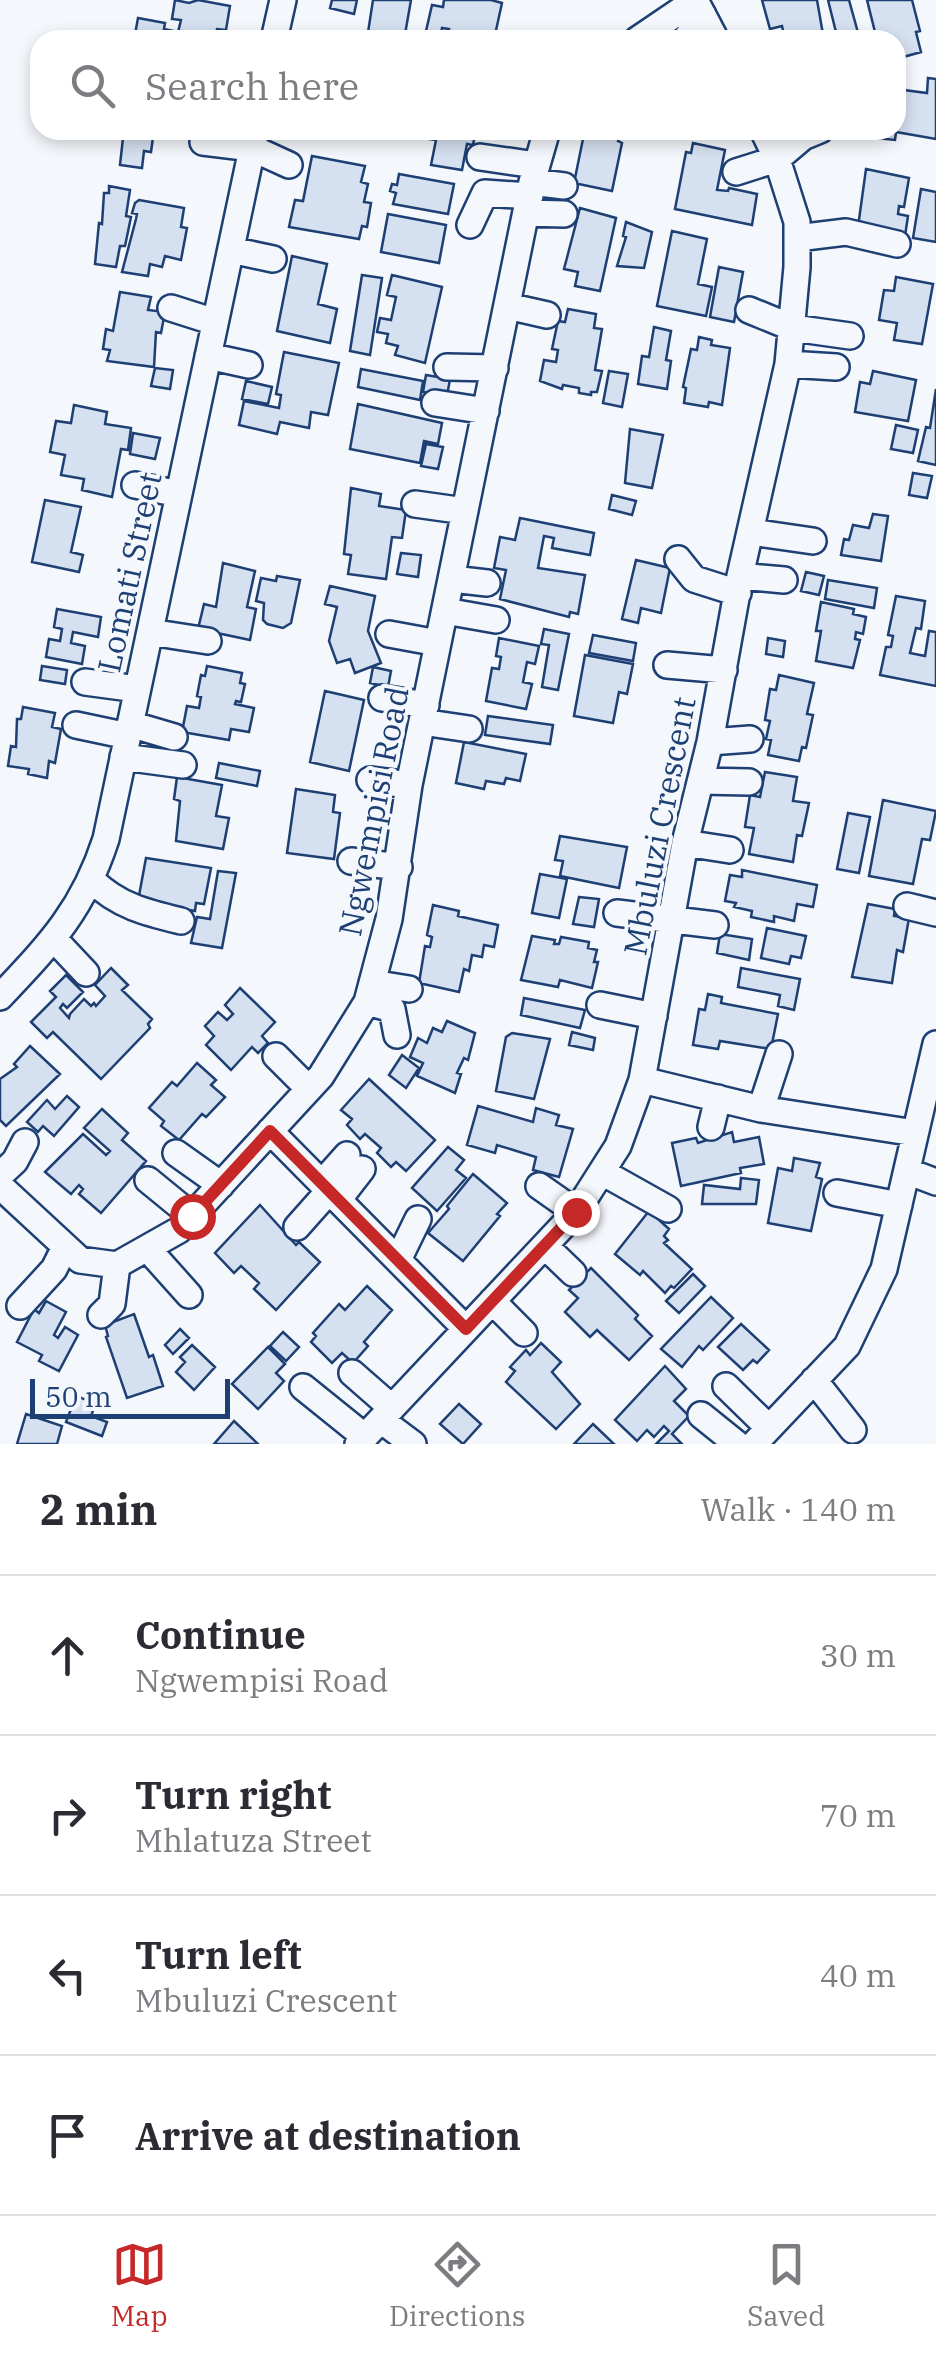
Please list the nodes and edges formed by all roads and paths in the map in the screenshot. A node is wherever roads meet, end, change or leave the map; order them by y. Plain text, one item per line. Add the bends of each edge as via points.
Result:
1 (283, 0) edge
2 (697, 4) edge
3 (276, 30) edge
4 (654, 30) edge
5 (688, 30) edge
6 (711, 30) edge
7 (237, 140) edge
8 (254, 140) edge
9 (255, 140) edge
10 (545, 140) edge
11 (768, 140) edge
12 (799, 140) edge
13 (203, 142) dead end
14 (480, 157) dead end
15 (778, 158) junction
16 (289, 165) dead end
17 (736, 172) dead end
18 (564, 186) dead end
19 (531, 189) junction
20 (564, 214) dead end
21 (470, 224) dead end
22 (797, 238) junction
23 (897, 244) dead end
24 (231, 250) junction
25 (273, 259) dead end
26 (507, 306) junction
27 (171, 308) dead end
28 (749, 310) dead end
29 (547, 315) dead end
30 (215, 322) junction
31 (792, 328) junction
32 (850, 336) dead end
33 (208, 356) junction
34 (788, 364) junction
35 (250, 366) dead end
36 (447, 367) dead end
37 (836, 367) dead end
38 (495, 368) junction
39 (435, 403) dead end
40 (486, 411) junction
41 (134, 486) dead end
42 (179, 494) junction
43 (415, 504) dead end
44 (466, 511) junction
45 (751, 532) junction
46 (813, 541) dead end
47 (678, 560) dead end
48 (452, 579) junction
49 (784, 580) dead end
50 (487, 583) dead end
51 (739, 584) junction
52 (445, 611) junction
53 (496, 620) dead end
54 (150, 632) junction
55 (389, 634) dead end
56 (208, 641) dead end
57 (438, 643) junction
58 (666, 665) dead end
59 (724, 670) junction
60 (85, 682) dead end
61 (137, 689) junction
62 (382, 698) dead end
63 (424, 713) junction
64 (76, 725) dead end
65 (469, 729) dead end
66 (174, 737) dead end
67 (750, 738) dead end
68 (127, 739) junction
69 (710, 742) junction
70 (182, 764) dead end
71 (370, 780) dead end
72 (702, 781) junction
73 (749, 782) dead end
74 (409, 786) junction
75 (685, 843) junction
76 (730, 850) dead end
77 (350, 861) dead end
78 (399, 867) junction
79 (92, 881) junction
80 (907, 906) dead end
81 (618, 913) dead end
82 (936, 913) edge
83 (181, 921) dead end
84 (672, 921) junction
85 (715, 924) dead end
86 (54, 940) junction
87 (86, 973) dead end
88 (408, 989) dead end
89 (370, 992) junction
90 (0, 997) edge
91 (600, 1005) dead end
92 (654, 1016) junction
93 (397, 1035) dead end
94 (936, 1044) edge
95 (779, 1054) dead end
96 (276, 1056) dead end
97 (642, 1080) junction
98 (308, 1089) junction
99 (718, 1098) junction
100 (760, 1109) junction
101 (712, 1126) dead end
102 (923, 1126) edge
103 (270, 1131) junction
104 (25, 1142) dead end
105 (176, 1153) dead end
106 (354, 1162) dead end
107 (907, 1171) junction
108 (602, 1172) junction
109 (0, 1176) edge
110 (148, 1180) dead end
111 (936, 1182) edge
112 (221, 1185) junction
113 (0, 1186) edge
114 (540, 1186) dead end
115 (329, 1191) junction
116 (838, 1193) dead end
117 (899, 1205) junction
118 (668, 1209) dead end
119 (576, 1212) junction
120 (192, 1216) junction
121 (418, 1219) dead end
122 (297, 1227) dead end
123 (545, 1246) junction
124 (65, 1247) junction
125 (147, 1248) junction
126 (398, 1260) junction
127 (117, 1265) junction
128 (573, 1273) dead end
129 (189, 1294) dead end
130 (492, 1301) junction
131 (20, 1306) dead end
132 (101, 1315) dead end
133 (466, 1329) junction
134 (524, 1333) dead end
135 (352, 1373) dead end
136 (814, 1380) junction
137 (726, 1386) dead end
138 (303, 1387) dead end
139 (701, 1415) dead end
140 (374, 1427) edge
141 (854, 1430) dead end
142 (761, 1436) edge
143 (413, 1444) edge
144 (737, 1444) edge

1 - 3 street
2 - 4 street
2 - 5 street
2 - 6 street
7 - 13 street
8 - 24 street, Lomati Street
9 - 16 street
10 - 19 street, Ngwempisi Road
11 - 15 street, Mbuluzi Crescent
12 - 15 street
14 - 19 street
15 - 17 street
15 - 22 street, Mbuluzi Crescent
18 - 19 street
19 - 20 street
19 - 21 street via 485,193
19 - 26 street, Ngwempisi Road
22 - 23 street via 846,232
22 - 31 street, Mbuluzi Crescent
24 - 25 street
24 - 30 street, Lomati Street
26 - 29 street
26 - 38 street, Ngwempisi Road
27 - 30 street
28 - 31 street
30 - 33 street, Lomati Street
31 - 32 street
31 - 34 street, Mbuluzi Crescent
33 - 35 street
33 - 42 street, Lomati Street
34 - 37 street
34 - 45 street, Mbuluzi Crescent
36 - 38 street
38 - 40 street, Ngwempisi Road
39 - 40 street
40 - 44 street, Ngwempisi Road via 464,458
41 - 42 street
42 - 54 street, Lomati Street
43 - 44 street
44 - 48 street, Ngwempisi Road
45 - 46 street
45 - 51 street, Mbuluzi Crescent
47 - 51 street via 694,579
48 - 50 street
48 - 52 street, Ngwempisi Road
49 - 51 street
51 - 59 street, Mbuluzi Crescent
52 - 53 street
52 - 57 street, Ngwempisi Road
54 - 56 street
54 - 61 street, Lomati Street
55 - 57 street
57 - 63 street, Ngwempisi Road
58 - 59 street
59 - 69 street, Mbuluzi Crescent
60 - 61 street
61 - 68 street, Lomati Street
62 - 63 street
63 - 65 street
63 - 74 street, Ngwempisi Road
64 - 68 street
66 - 68 street
67 - 69 street
68 - 70 street
68 - 79 street, Lomati Street
69 - 72 street, Mbuluzi Crescent
71 - 74 street
72 - 73 street
72 - 75 street, Mbuluzi Crescent
74 - 78 street, Ngwempisi Road
75 - 76 street
75 - 84 street, Mbuluzi Crescent
77 - 78 street
78 - 89 street, Ngwempisi Road
79 - 83 street via 144,913
79 - 86 street, Lomati Street
80 - 82 street
81 - 84 street
84 - 85 street
84 - 92 street, Mbuluzi Crescent
86 - 87 street
86 - 90 street, Lomati Street
88 - 89 street
89 - 93 street via 392,1009
89 - 98 street, Ngwempisi Road
91 - 92 street
92 - 97 street, Mbuluzi Crescent
94 - 102 street
95 - 100 street
96 - 98 street
97 - 99 street
97 - 108 street, Mbuluzi Crescent
98 - 103 street, Ngwempisi Road
99 - 100 street
99 - 101 street
100 - 102 street
102 - 107 street
103 - 112 street, Ngwempisi Road
103 - 115 street
104 - 109 street
105 - 112 street
106 - 115 street
107 - 111 street
107 - 117 street
108 - 118 street
108 - 119 street, Mbuluzi Crescent
110 - 120 street
112 - 120 street, Ngwempisi Road
113 - 124 street
114 - 119 street
115 - 122 street
115 - 126 street
116 - 117 street
117 - 136 street via 884,1269 847,1346
119 - 123 street, Mbuluzi Crescent
120 - 125 street, Ngwempisi Road
121 - 126 street
123 - 128 street
123 - 130 street, Mbuluzi Crescent
124 - 127 street via 80,1260
124 - 131 street
125 - 127 street, Ngwempisi Road
125 - 129 street
126 - 133 street
127 - 132 street via 112,1304
130 - 133 street, Mbuluzi Crescent
130 - 134 street
133 - 140 street, Mbuluzi Crescent
135 - 140 street
136 - 141 street
136 - 142 street
137 - 142 street
138 - 140 street
139 - 144 street
140 - 143 street

